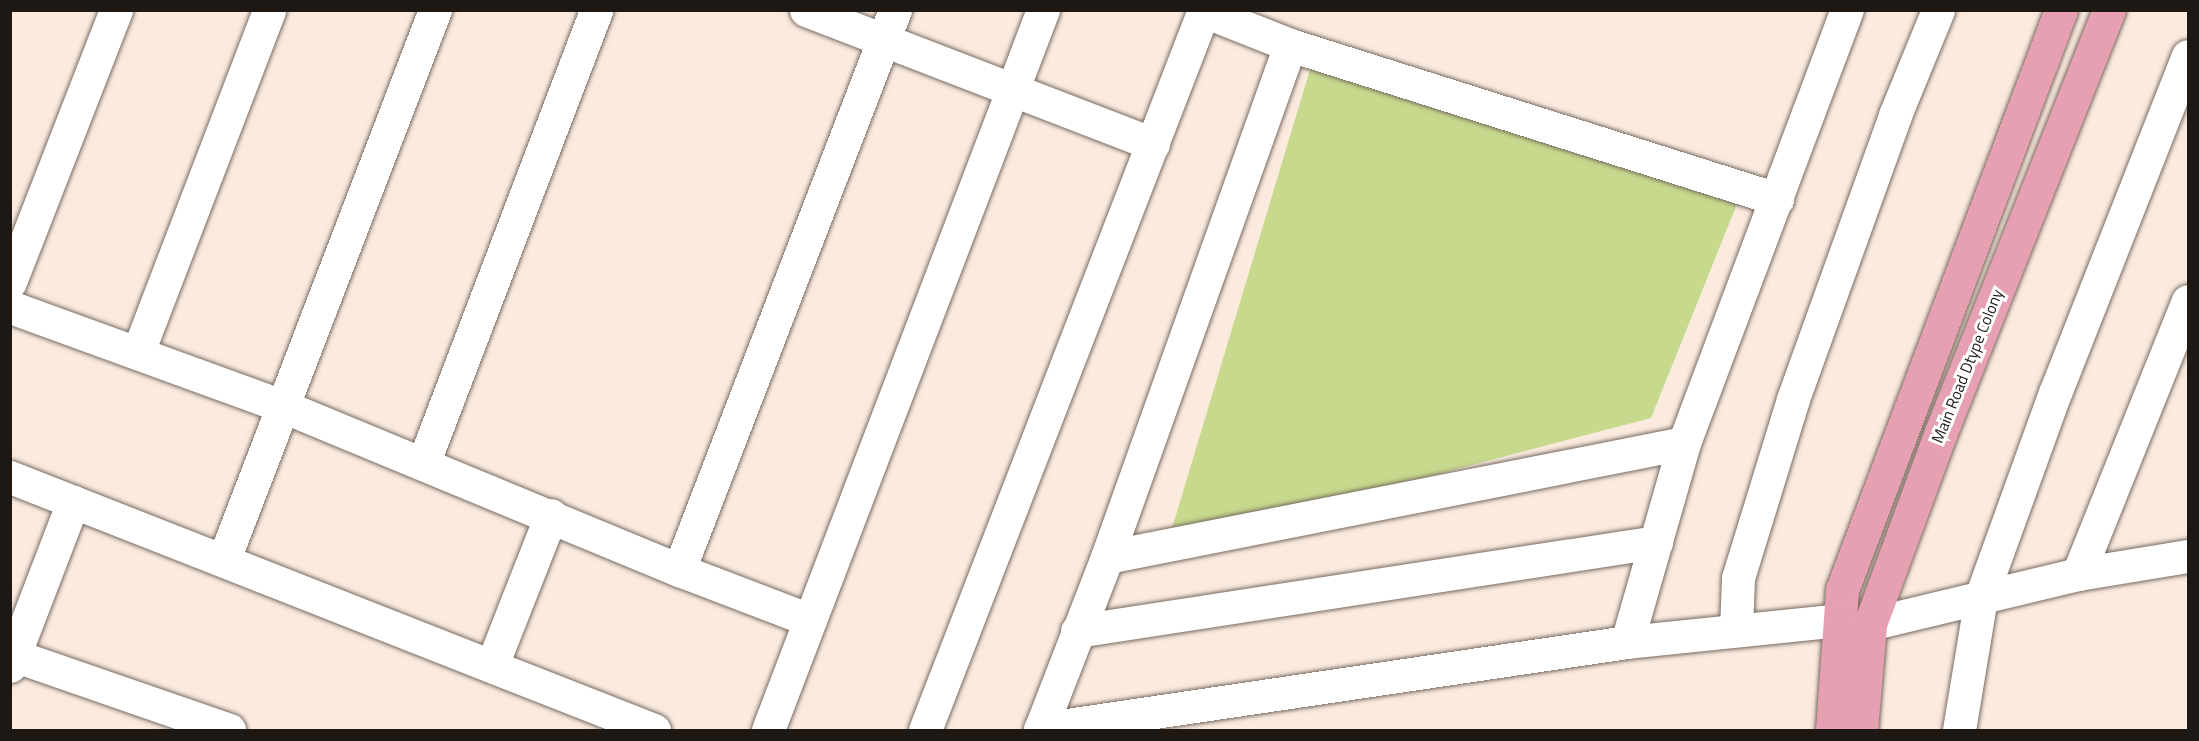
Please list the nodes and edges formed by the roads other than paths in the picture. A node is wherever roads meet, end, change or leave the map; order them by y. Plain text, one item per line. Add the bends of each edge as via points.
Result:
1 (116, 10) edge
2 (269, 10) edge
3 (435, 10) edge
4 (596, 10) edge
5 (806, 10) edge
6 (1043, 10) edge
7 (1847, 10) edge
8 (1938, 10) edge
9 (2061, 10) edge
10 (2109, 10) edge
11 (1204, 11) edge
12 (889, 25) edge
13 (1290, 45) junction
14 (2188, 56) edge
15 (1013, 89) junction
16 (1153, 144) junction
17 (1777, 199) junction
18 (10, 282) edge
19 (2188, 301) edge
20 (10, 307) edge
21 (138, 352) junction
22 (285, 407) junction
23 (1684, 443) junction
24 (423, 464) junction
25 (10, 477) edge
26 (73, 502) junction
27 (551, 515) junction
28 (1656, 542) junction
29 (1107, 556) junction
30 (2188, 556) edge
31 (224, 559) junction
32 (679, 570) junction
33 (2078, 574) junction
34 (1981, 597) junction
35 (810, 620) junction
36 (1855, 622) junction
37 (1736, 630) junction
38 (1077, 631) junction
39 (1627, 642) junction
40 (12, 658) edge
41 (492, 665) junction
42 (156, 718) edge
43 (229, 730) edge
44 (654, 730) edge
45 (768, 730) edge
46 (925, 730) edge
47 (1040, 730) edge
48 (1832, 730) edge
49 (1861, 730) edge
50 (1959, 730) edge

1 - 18 street
2 - 21 street
3 - 22 street
4 - 24 street
5 - 12 street
6 - 15 street
7 - 17 street
8 - 37 street via 1895,115 1793,399 1738,578
9 - 36 main road, Main Road Dtype Colony via 1842,590
10 - 36 main road, Main Road Dtype Colony via 1941,432
11 - 13 street
11 - 16 street
12 - 15 street
12 - 32 street
13 - 17 street
13 - 29 street
14 - 34 street via 2055,393
15 - 16 street
15 - 35 street
16 - 46 street
17 - 23 street
19 - 33 street
20 - 21 street
21 - 22 street
22 - 24 street
22 - 31 street
23 - 28 street
23 - 29 street
24 - 27 street
25 - 26 street
26 - 31 street
26 - 40 street
27 - 32 street
27 - 41 street
28 - 38 street
28 - 39 street
29 - 38 street
30 - 33 street
31 - 41 street
32 - 35 street
33 - 34 street
34 - 36 street
34 - 50 street
35 - 45 street
36 - 37 street
36 - 48 main road, Main Road Dtype Colony
36 - 49 main road, Main Road Dtype Colony
37 - 39 street
38 - 47 street
39 - 47 street
40 - 42 street
41 - 44 street
42 - 43 street

